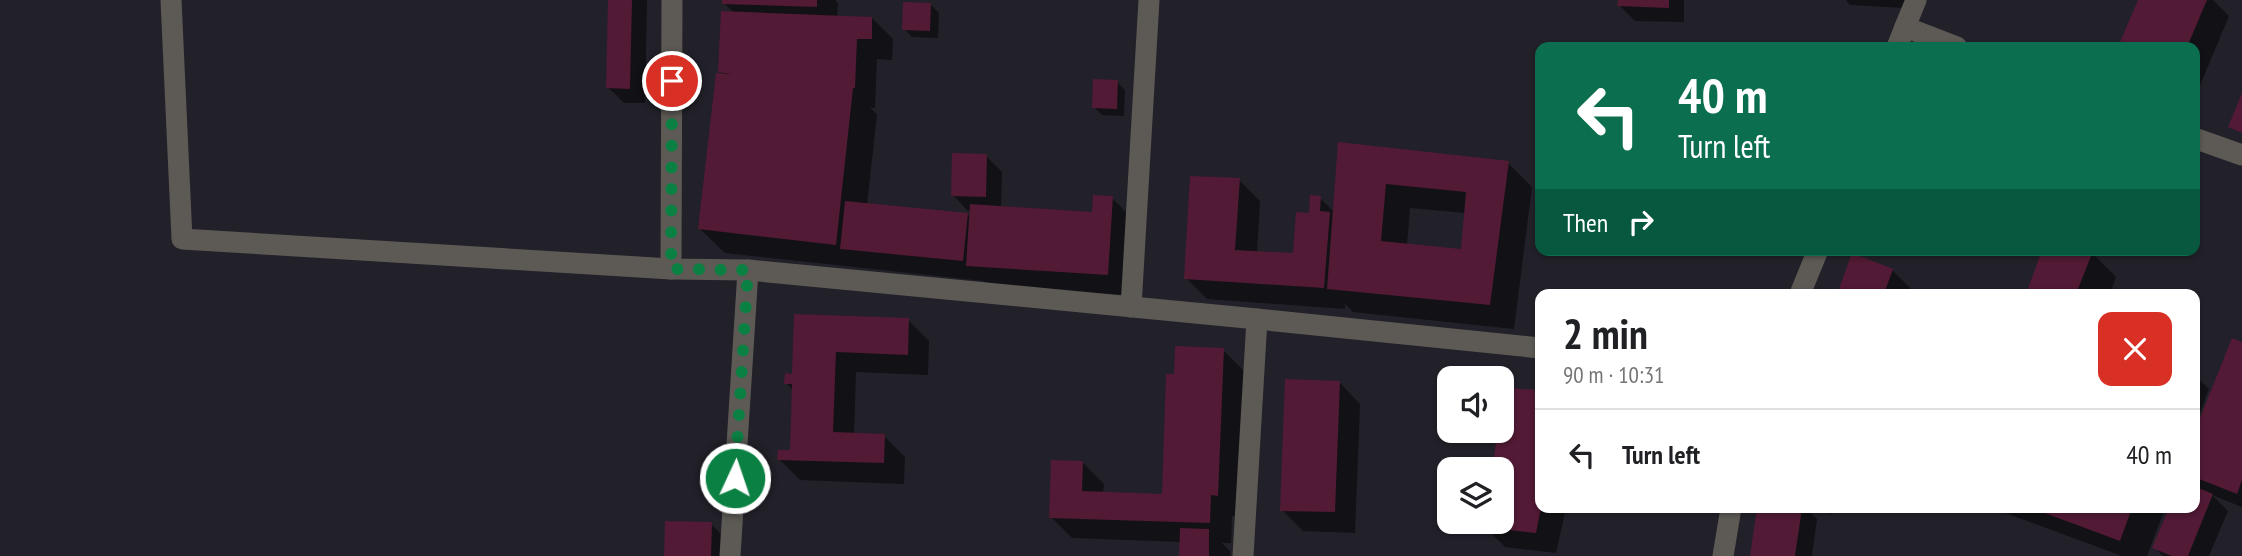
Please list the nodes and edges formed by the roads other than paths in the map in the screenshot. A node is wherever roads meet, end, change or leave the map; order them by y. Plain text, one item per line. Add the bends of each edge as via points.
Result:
1 (171, 0) edge
2 (672, 0) edge
3 (1150, 0) edge
4 (1916, 0) edge
5 (1905, 27) junction
6 (1899, 42) edge
7 (1944, 42) edge
8 (2200, 140) edge
9 (2242, 155) edge
10 (1816, 256) edge
11 (671, 269) junction
12 (748, 270) junction
13 (1802, 289) edge
14 (1131, 307) junction
15 (1257, 318) junction
16 (1535, 347) edge
17 (1730, 513) edge
18 (730, 556) edge
19 (1243, 556) edge
20 (1723, 556) edge

1 - 11 street via 182,239
2 - 11 street
3 - 14 street
4 - 5 street
5 - 6 street
5 - 7 street
8 - 9 street
10 - 13 street
11 - 12 street
12 - 14 street
12 - 18 street
14 - 15 street
15 - 16 street
15 - 19 street
17 - 20 street

